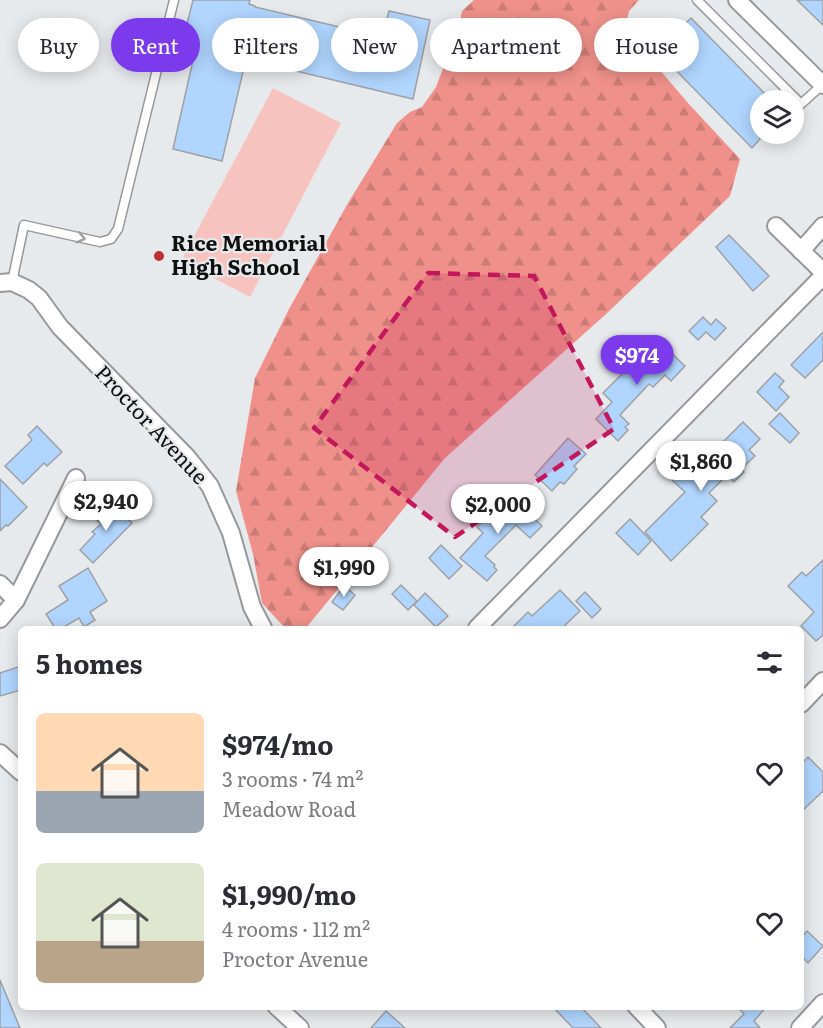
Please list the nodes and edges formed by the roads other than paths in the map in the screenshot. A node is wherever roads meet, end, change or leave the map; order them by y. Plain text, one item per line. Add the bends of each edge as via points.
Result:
1 (174, 0) edge
2 (697, 0) edge
3 (737, 0) edge
4 (823, 85) edge
5 (776, 226) dead end
6 (823, 226) edge
7 (801, 251) junction
8 (823, 274) edge
9 (6, 283) edge
10 (76, 478) dead end
11 (0, 584) edge
12 (16, 600) junction
13 (0, 619) edge
14 (263, 626) edge
15 (479, 626) edge
16 (823, 681) edge
17 (804, 701) edge
18 (0, 753) edge
19 (18, 769) edge
20 (823, 1003) edge
21 (280, 1010) edge
22 (640, 1010) edge
23 (300, 1028) edge
24 (657, 1028) edge
25 (800, 1028) edge

9 -> 1 lane via 24,225 100,242 111,239 118,229
2 - 4 lane via 801,104
3 - 4 street
5 - 7 street
6 - 7 street
7 - 8 street
8 - 15 street
9 - 14 street, Proctor Avenue via 29,290 39,298 67,335 187,457 210,486 231,533 252,607
10 - 12 street
11 - 12 street
12 - 13 street
16 - 17 street
18 - 19 street
20 - 25 street
21 - 23 street
22 - 24 street

